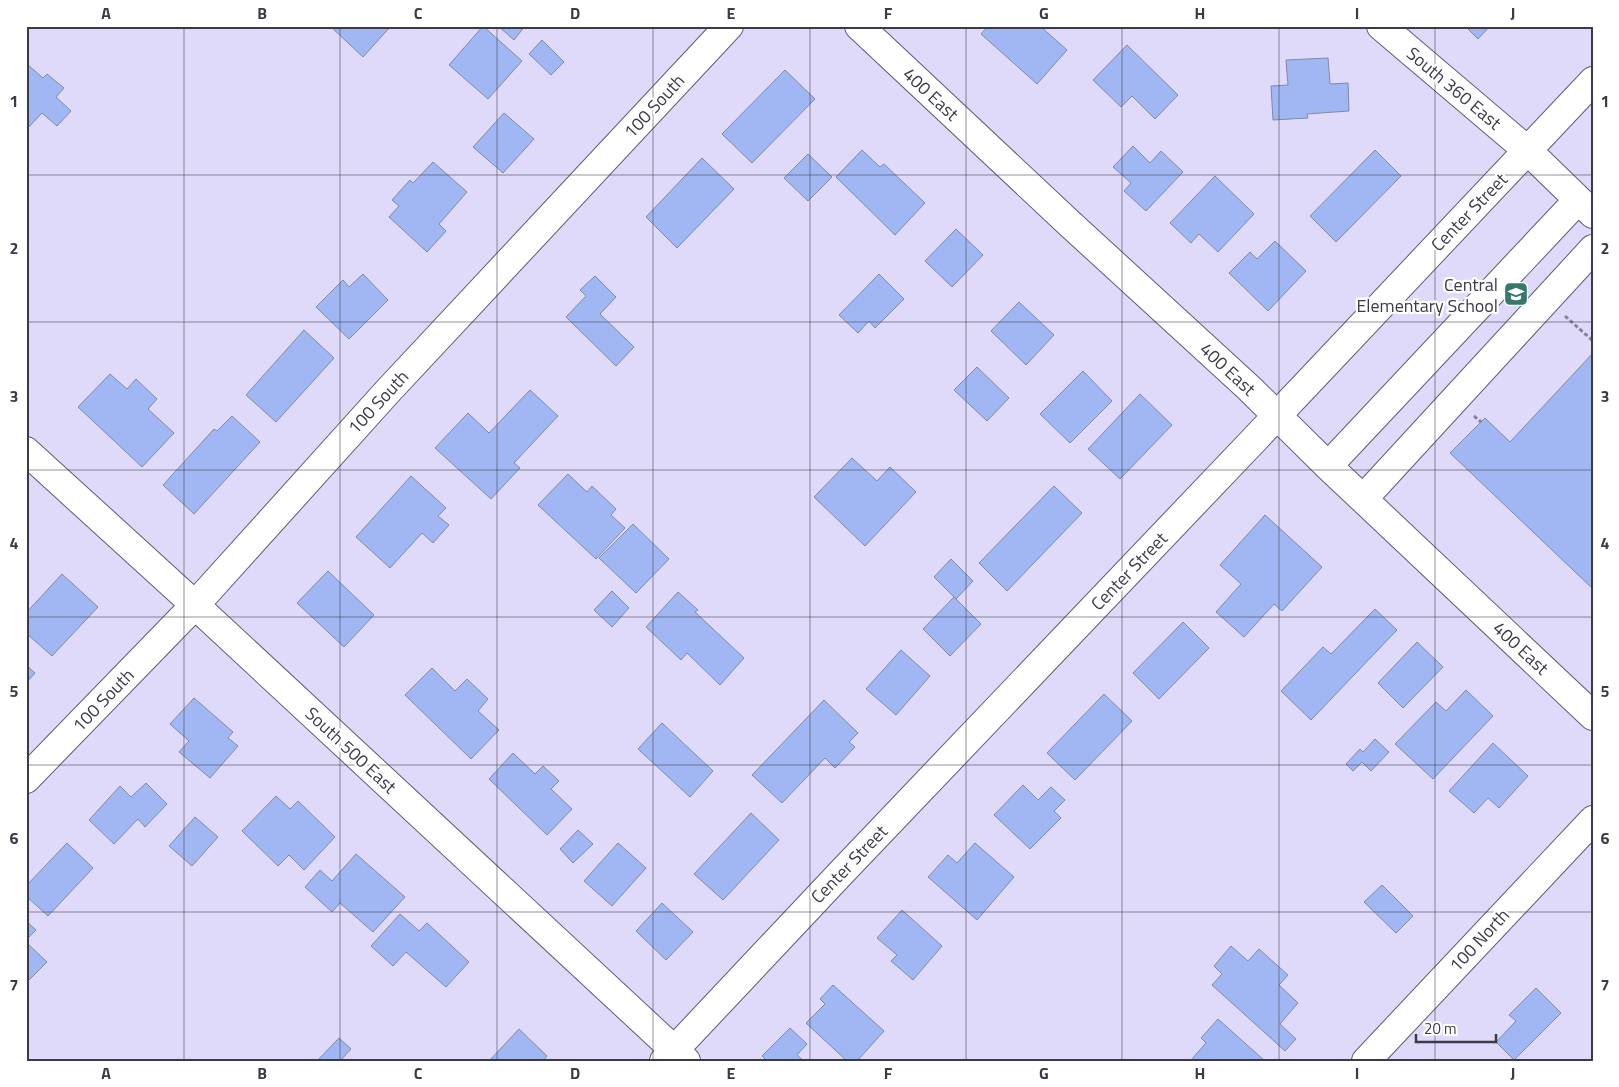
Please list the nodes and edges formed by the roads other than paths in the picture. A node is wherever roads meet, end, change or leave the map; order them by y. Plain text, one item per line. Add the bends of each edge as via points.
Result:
1 (729, 26) edge
2 (859, 26) edge
3 (1381, 26) edge
4 (1593, 81) edge
5 (1527, 150) junction
6 (1586, 208) edge
7 (1593, 250) edge
8 (1276, 415) junction
9 (26, 451) edge
10 (1328, 466) junction
11 (1363, 499) junction
12 (195, 605) junction
13 (1593, 716) edge
14 (26, 779) edge
15 (1593, 820) edge
16 (675, 1057) edge
17 (1366, 1061) edge

1 - 12 street, 100 South via 388,391
2 - 8 street, 400 East
3 - 5 street, South 360 East
4 - 5 street, Center Street
5 - 6 street, South 360 East
5 - 8 street, Center Street
6 - 10 street
7 - 11 street
8 - 10 street, 400 East
8 - 16 street, Center Street via 840,874
9 - 12 street, South 500 East
10 - 11 street, 400 East
11 - 13 street, 400 East
12 - 14 street, 100 South
12 - 16 street, South 500 East
15 - 17 street, 100 North

